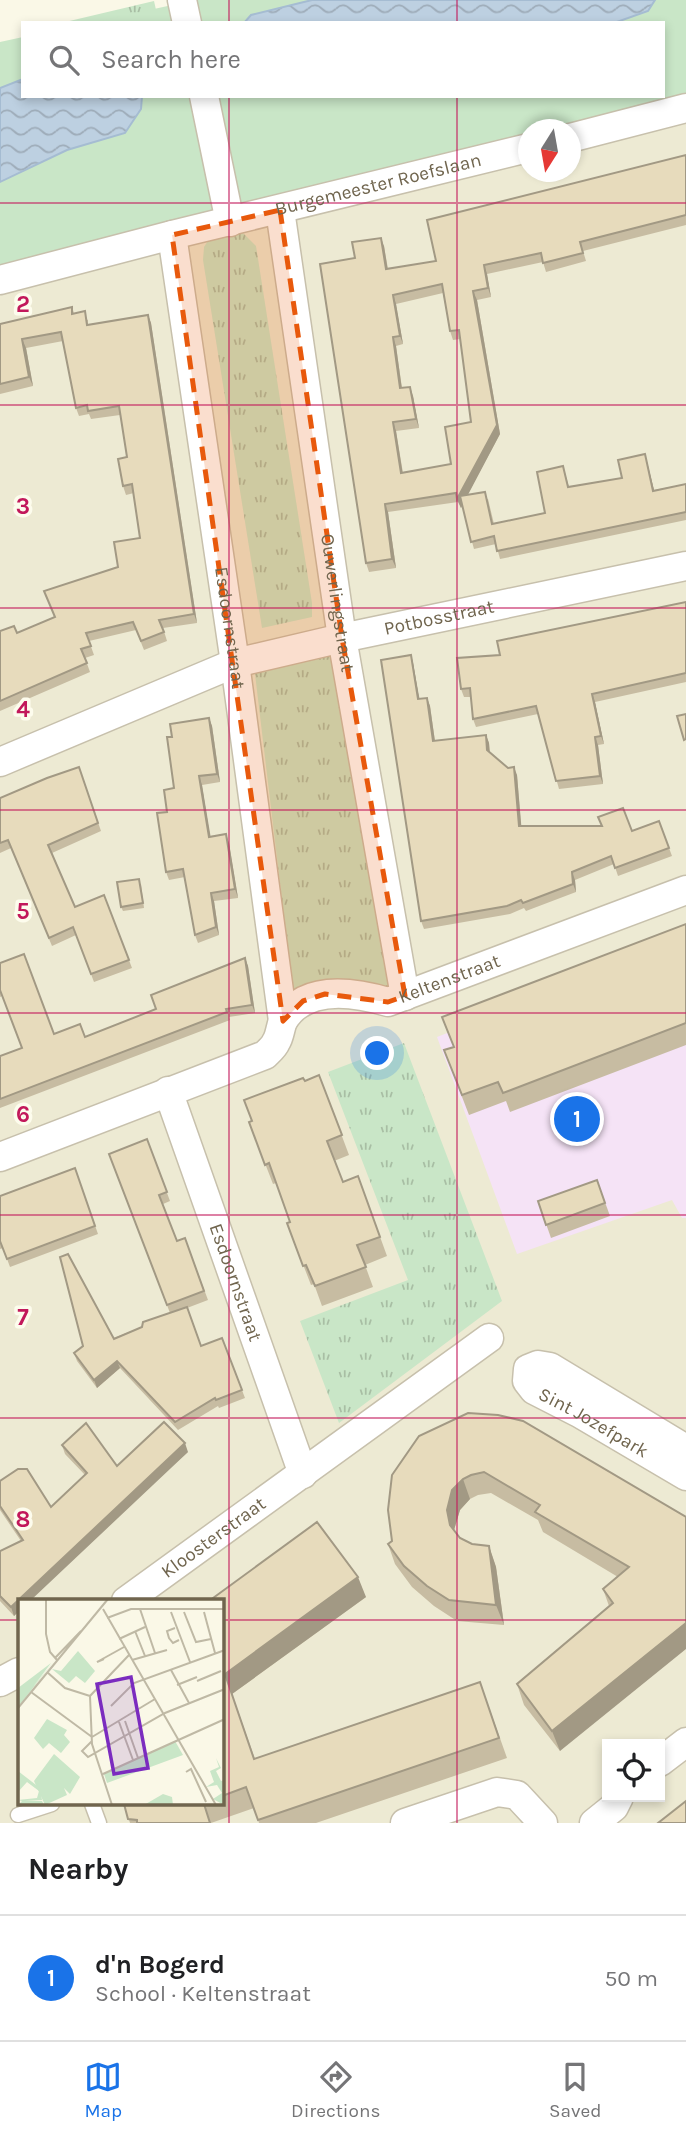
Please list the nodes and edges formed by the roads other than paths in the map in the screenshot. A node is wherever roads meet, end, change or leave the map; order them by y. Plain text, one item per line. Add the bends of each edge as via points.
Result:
1 (182, 0) edge
2 (187, 21) edge
3 (204, 98) edge
4 (686, 108) edge
5 (581, 135) edge
6 (518, 150) edge
7 (280, 210) junction
8 (230, 222) junction
9 (172, 235) junction
10 (0, 280) edge
11 (686, 566) edge
12 (342, 638) junction
13 (235, 663) junction
14 (0, 762) edge
15 (686, 890) edge
16 (405, 996) junction
17 (283, 1021) junction
18 (168, 1091) junction
19 (0, 1157) edge
20 (489, 1338) dead end
21 (686, 1449) edge
22 (303, 1474) junction
23 (686, 1476) edge
24 (129, 1599) edge
25 (18, 1673) edge
26 (0, 1682) edge
27 (686, 1742) edge
28 (665, 1758) edge
29 (616, 1802) edge
30 (46, 1806) edge
31 (93, 1806) edge
32 (18, 1815) dead end
33 (99, 1823) edge
34 (405, 1823) edge
35 (543, 1823) edge
36 (594, 1823) edge

1 - 2 street
3 - 8 street
4 - 5 street
6 - 7 street, Burgemeester Roefslaan
7 - 8 street, Burgemeester Roefslaan
7 - 12 street, Ouwerlingstraat
8 - 9 street, Burgemeester Roefslaan
9 - 10 street, Burgemeester Roefslaan
9 - 13 street, Esdoornstraat
11 - 12 street, Potbosstraat
12 - 13 street, Potbosstraat
12 - 16 street, Ouwerlingstraat
13 - 14 street, Potbosstraat
13 - 17 street, Esdoornstraat
15 - 16 street, Keltenstraat
16 - 17 street, Keltenstraat via 388,1002 350,993 325,994 303,1001
17 - 18 street, Keltenstraat via 276,1043 265,1055
18 - 19 street, Keltenstraat
18 - 22 street, Esdoornstraat
20 - 22 street
21 - 23 street, Sint Jozefpark via 550,1367 528,1369 527,1381 534,1390
22 - 24 street, Kloosterstraat
25 - 26 street
27 - 28 street
29 - 36 street
30 - 32 lane
31 - 33 lane
34 - 35 street via 497,1792 517,1795

